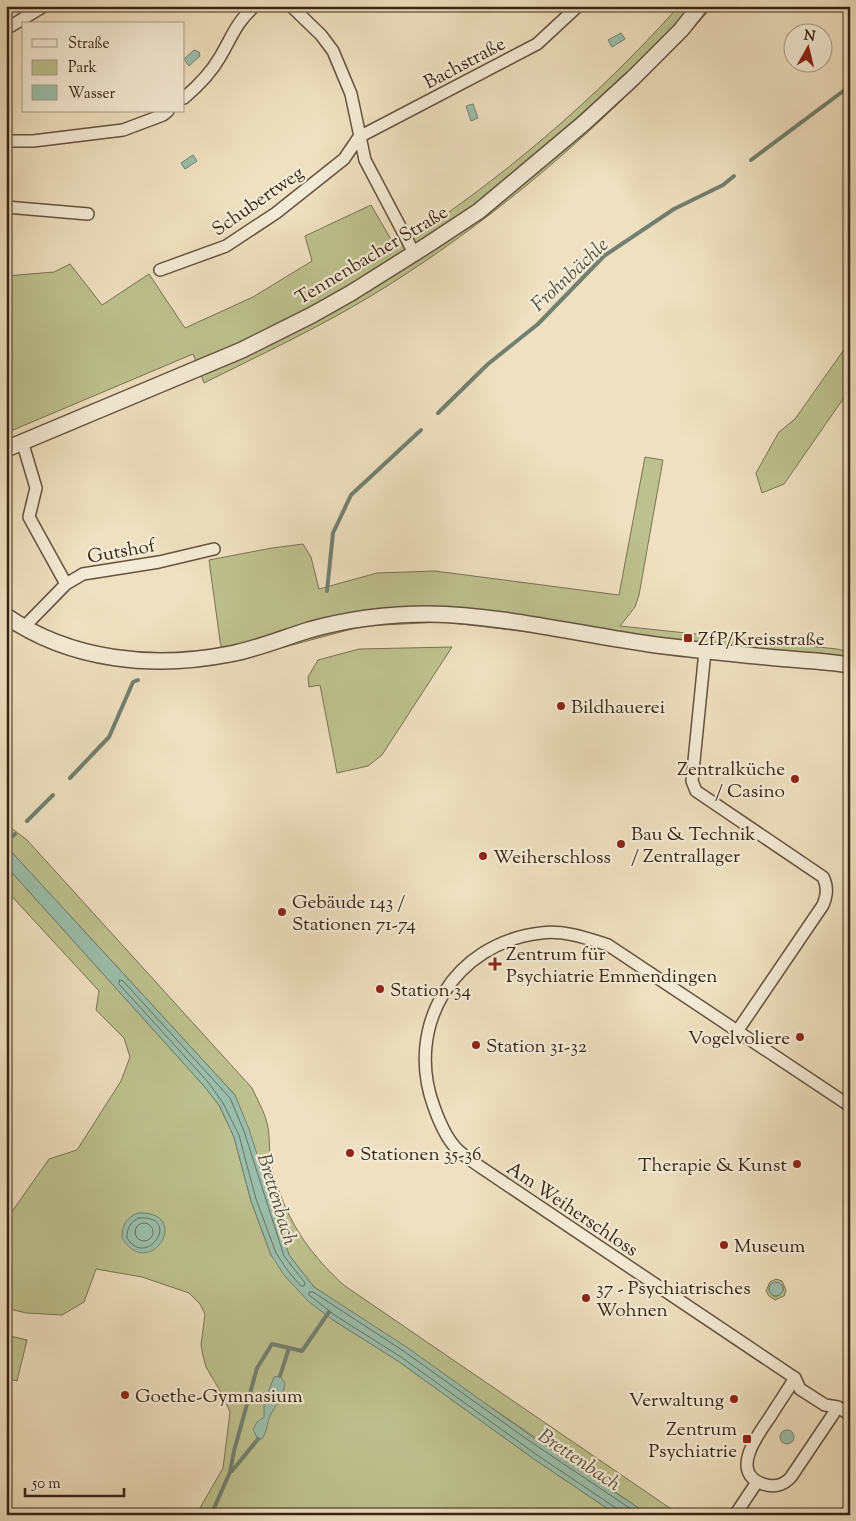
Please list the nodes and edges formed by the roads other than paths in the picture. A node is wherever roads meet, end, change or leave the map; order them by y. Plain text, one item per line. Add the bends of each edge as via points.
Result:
1 (44, 6) edge
2 (255, 6) edge
3 (291, 6) edge
4 (578, 6) edge
5 (700, 6) edge
6 (6, 28) edge
7 (185, 97) edge
8 (167, 112) edge
9 (359, 137) junction
10 (6, 141) edge
11 (6, 207) edge
12 (88, 214) dead end
13 (414, 253) junction
14 (160, 270) dead end
15 (22, 441) junction
16 (6, 449) edge
17 (214, 549) dead end
18 (66, 584) junction
19 (6, 616) edge
20 (24, 627) junction
21 (705, 651) junction
22 (850, 665) edge
23 (738, 1030) junction
24 (850, 1106) edge
25 (795, 1378) junction
26 (838, 1407) junction
27 (850, 1414) edge
28 (757, 1482) junction
29 (734, 1515) edge

1 - 6 street
2 - 7 street via 235,27 219,59
3 - 9 street via 333,51 351,94
4 - 9 street, Bachstraße via 537,44
5 - 13 street, Tennenbacher Straße via 640,72 584,123 479,211
8 - 10 street via 123,130 33,141
9 - 13 street via 365,160
9 - 14 street, Schubertweg via 344,159 268,219 226,246
11 - 12 street
13 - 15 street, Tennenbacher Straße via 335,302 242,350
15 - 16 street, Tennenbacher Straße
15 - 18 street via 36,488 29,517
17 - 18 street, Gutshof via 83,574
18 - 20 street, Gutshof
19 - 20 street
20 - 21 street via 85,652 108,657 180,662 232,654 361,618 429,614 510,622
21 - 22 street
21 - 23 street via 692,781 696,791 823,877 827,891 823,905
23 - 24 street, Am Weiherschloss
23 - 25 street, Am Weiherschloss via 608,945 576,935 541,933 495,946 470,962 454,979 435,1007 424,1064 429,1094 439,1123 456,1148
25 - 26 street, Am Weiherschloss via 800,1389 825,1406
25 - 28 street via 751,1447 747,1466
26 - 27 street, Am Weiherschloss
26 - 28 street via 786,1483 776,1486
28 - 29 street

